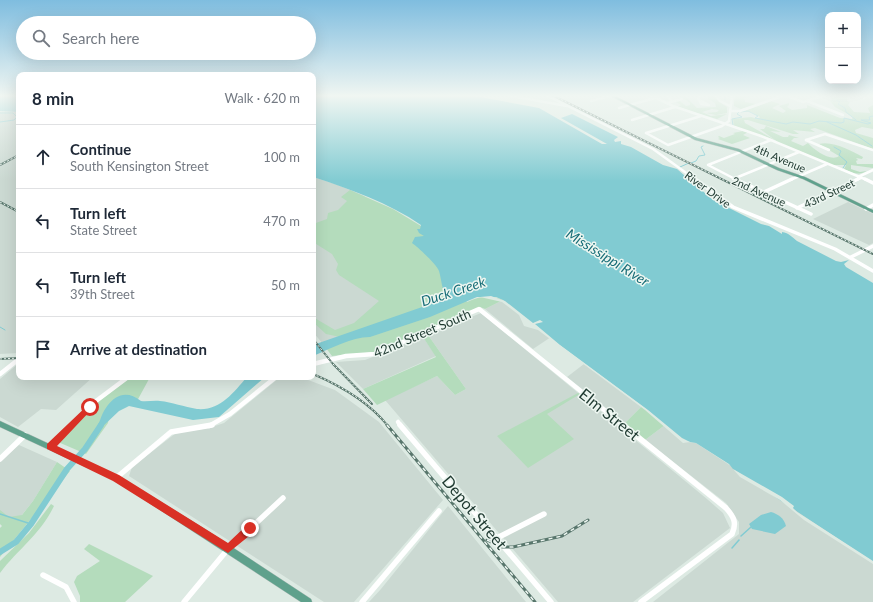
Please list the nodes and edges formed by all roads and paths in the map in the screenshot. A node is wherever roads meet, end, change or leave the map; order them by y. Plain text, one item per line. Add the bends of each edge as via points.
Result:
1 (603, 124) edge
2 (666, 124) edge
3 (675, 124) edge
4 (726, 124) joint
5 (669, 126) junction
6 (694, 136) junction
7 (772, 140) junction
8 (828, 150) dead end
9 (873, 150) edge
10 (742, 152) junction
11 (799, 152) junction
12 (768, 164) junction
13 (828, 164) junction
14 (873, 170) edge
15 (800, 176) junction
16 (859, 177) junction
17 (733, 179) junction
18 (873, 183) edge
19 (832, 192) junction
20 (762, 193) junction
21 (873, 205) edge
22 (797, 208) junction
23 (866, 208) junction
24 (873, 212) edge
25 (811, 214) dead end
26 (873, 246) edge
27 (851, 257) junction
28 (873, 271) edge
29 (483, 311) joint
30 (16, 361) edge
31 (316, 363) edge
32 (0, 374) edge
33 (124, 380) edge
34 (272, 380) edge
35 (398, 422) dead end
36 (0, 424) edge
37 (25, 435) junction
38 (50, 447) junction
39 (0, 459) edge
40 (116, 478) junction
41 (283, 498) dead end
42 (439, 511) dead end
43 (544, 514) dead end
44 (497, 538) junction
45 (228, 549) junction
46 (42, 576) dead end
47 (74, 602) edge
48 (184, 602) edge
49 (308, 602) edge
50 (362, 602) edge
51 (551, 602) edge
52 (641, 602) edge

1 - 27 street, River Drive via 655,151 733,207
2 - 5 main road, 4th Avenue
3 - 5 street
4 - 6 street
4 - 7 street
5 - 6 main road, 4th Avenue
5 - 6 street via 646,134 668,145
6 - 10 main road, 4th Avenue
7 - 10 street
7 - 11 street
8 - 9 street via 806,140 827,134
10 - 12 main road, 4th Avenue
10 - 17 street, 2nd Avenue via 708,166
11 - 12 street
11 - 13 street
12 - 15 main road, 4th Avenue
12 - 17 street
13 - 15 street
13 - 16 street
14 - 16 street, 43rd Street
15 - 19 main road, 4th Avenue
15 - 20 street
16 - 18 street
16 - 19 street, 43rd Street
17 - 20 street, 2nd Avenue
19 - 22 street, 43rd Street
19 - 23 main road, 4th Avenue
20 - 22 street, 2nd Avenue
21 - 23 street
22 - 25 street, 2nd Avenue
23 - 24 main road, 4th Avenue
26 - 27 street
27 - 28 street, River Drive
29 - 31 street, 42nd Street South via 479,309 375,354 346,356
29 - 52 street, Elm Street via 735,517 737,523 732,534
30 - 32 street
33 - 38 street via 96,401
34 - 40 street via 212,425 180,428 171,432
35 - 44 street, Depot Street
36 - 37 main road
37 - 38 main road
37 - 39 street
38 - 40 main road
40 - 45 main road
41 - 45 street
42 - 50 street
43 - 44 street
44 - 51 street, Depot Street
45 - 48 street
45 - 49 main road
46 - 47 street via 63,583 71,591

